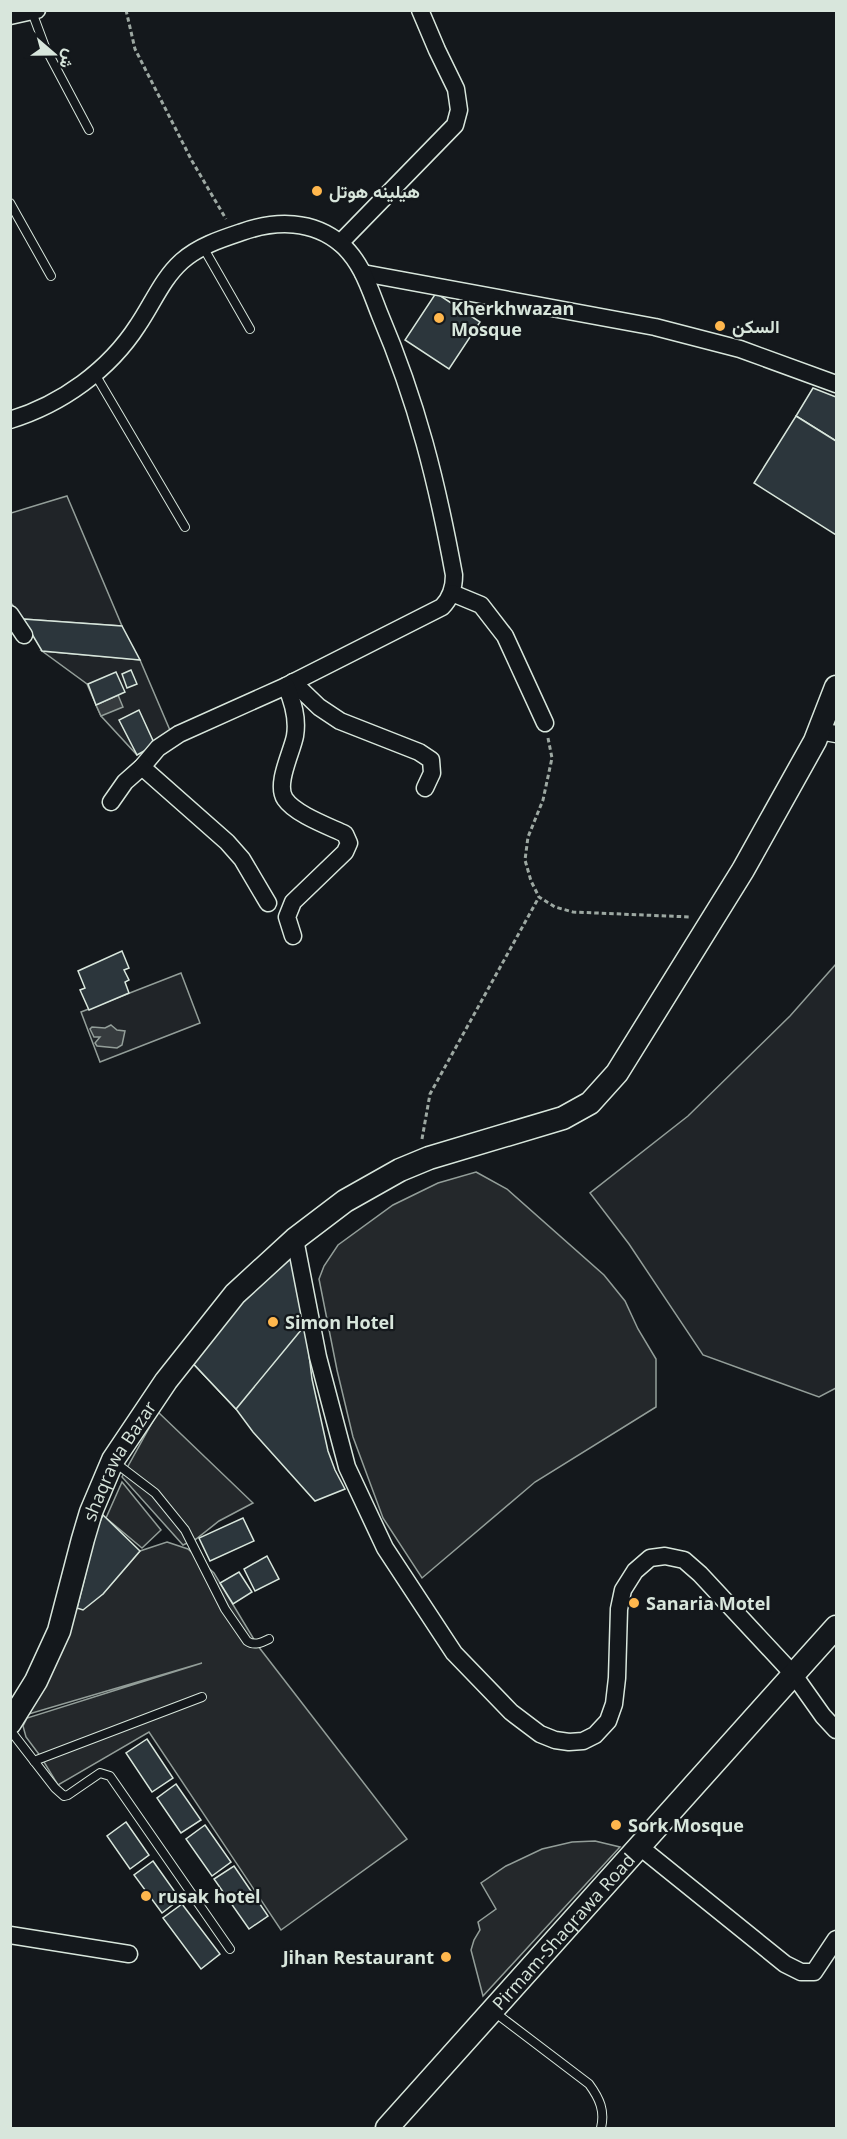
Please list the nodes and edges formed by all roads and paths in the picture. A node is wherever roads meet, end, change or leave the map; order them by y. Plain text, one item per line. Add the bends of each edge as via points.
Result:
1 (126, 10) edge
2 (420, 10) edge
3 (35, 11) edge
4 (10, 16) edge
5 (89, 130) dead end
6 (10, 203) edge
7 (235, 235) junction
8 (340, 243) junction
9 (203, 248) junction
10 (363, 273) junction
11 (51, 276) dead end
12 (250, 329) dead end
13 (95, 374) junction
14 (837, 384) edge
15 (10, 420) edge
16 (185, 527) dead end
17 (452, 593) junction
18 (10, 614) edge
19 (24, 635) dead end
20 (290, 684) junction
21 (837, 687) edge
22 (545, 723) joint
23 (828, 732) edge
24 (142, 767) junction
25 (425, 788) dead end
26 (111, 802) dead end
27 (539, 897) junction
28 (268, 903) dead end
29 (712, 918) junction
30 (293, 936) dead end
31 (429, 1158) junction
32 (295, 1239) junction
33 (113, 1460) junction
34 (837, 1627) edge
35 (268, 1639) dead end
36 (794, 1675) junction
37 (202, 1697) dead end
38 (10, 1723) edge
39 (837, 1730) edge
40 (10, 1731) edge
41 (34, 1761) junction
42 (640, 1846) junction
43 (10, 1935) edge
44 (837, 1939) edge
45 (230, 1949) dead end
46 (129, 1954) dead end
47 (493, 2011) junction
48 (387, 2128) edge
49 (601, 2128) edge

1 - 7 path via 135,49
2 - 8 street via 456,89 459,110 455,125
3 - 4 street
3 - 5 lane via 45,47
6 - 11 lane
7 - 8 street via 265,225 297,225 322,232
7 - 9 street
8 - 10 street
9 - 12 lane
9 - 13 street via 170,274 124,345
10 - 14 street via 655,327 740,349
10 - 17 street via 401,364 425,437 454,575
13 - 15 street via 53,402
13 - 16 lane
17 - 20 street via 442,607
17 - 22 street via 481,604 505,636
18 - 19 street
20 - 24 street via 179,734 158,748
20 - 25 street via 340,721 431,760 432,773
20 - 30 street via 296,734 281,785 284,798 297,810 345,834 349,843 345,852 293,902 287,917
21 - 23 street, shaqrawa Bazar
22 - 27 path via 552,758 525,860
23 - 29 street, shaqrawa Bazar via 790,787
24 - 26 street via 124,782
24 - 28 street via 227,842
27 - 29 path via 573,912
27 - 31 path via 429,1094 422,1138
29 - 31 street, shaqrawa Bazar via 617,1073 590,1103 563,1118
31 - 32 street, shaqrawa Bazar via 372,1185
32 - 33 street, shaqrawa Bazar via 235,1294 159,1389
32 - 36 street via 318,1358 347,1467 385,1548 454,1653 511,1712 555,1740 584,1741 595,1735 608,1720 614,1704 623,1590 634,1570 650,1558 684,1560
33 - 35 lane via 155,1493 185,1530 225,1609 247,1641 251,1644
33 - 38 street, shaqrawa Bazar via 88,1521 59,1631 36,1681
34 - 36 street, Pirmam-Shaqrawa Road
36 - 39 street
36 - 42 street, Pirmam-Shaqrawa Road
37 - 41 lane
40 - 41 lane
41 - 45 lane via 64,1796 100,1773 110,1776
42 - 44 street via 785,1964 801,1972 814,1972
42 - 47 street, Pirmam-Shaqrawa Road
43 - 46 street
47 - 48 street, Pirmam-Shaqrawa Road
47 - 49 lane via 590,2084 602,2107

